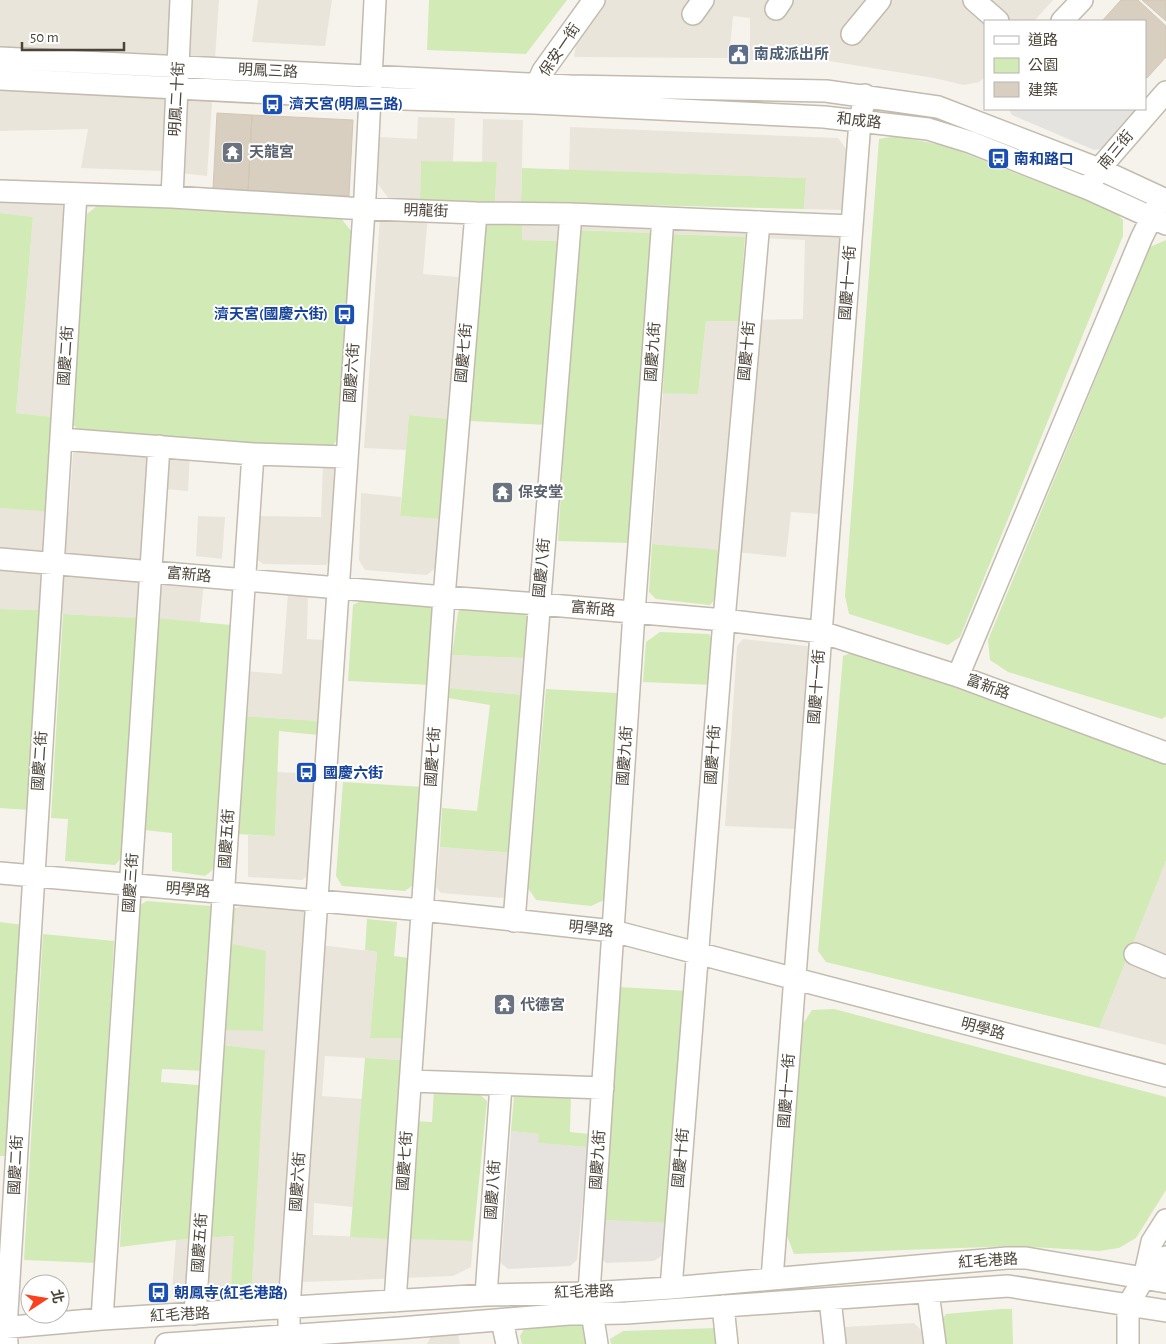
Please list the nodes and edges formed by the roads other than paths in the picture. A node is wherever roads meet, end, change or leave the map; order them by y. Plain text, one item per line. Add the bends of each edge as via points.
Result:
1 (180, 0) edge
2 (375, 0) edge
3 (594, 0) edge
4 (880, 0) edge
5 (974, 0) edge
6 (1082, 0) edge
7 (997, 20) edge
8 (1063, 20) edge
9 (852, 34) dead end
10 (0, 58) edge
11 (178, 77) junction
12 (0, 79) edge
13 (371, 87) junction
14 (1166, 92) edge
15 (536, 94) junction
16 (865, 96) junction
17 (979, 114) edge
18 (860, 121) junction
19 (970, 142) junction
20 (1099, 169) junction
21 (1089, 188) junction
22 (0, 191) edge
23 (76, 194) junction
24 (172, 197) junction
25 (1164, 199) edge
26 (364, 209) junction
27 (476, 213) junction
28 (571, 214) junction
29 (663, 218) junction
30 (1158, 220) edge
31 (759, 222) junction
32 (852, 226) junction
33 (61, 439) junction
34 (160, 446) junction
35 (253, 454) junction
36 (347, 457) junction
37 (0, 559) edge
38 (53, 564) junction
39 (151, 572) junction
40 (245, 579) junction
41 (338, 588) junction
42 (444, 597) junction
43 (539, 604) junction
44 (634, 613) junction
45 (724, 620) junction
46 (821, 632) junction
47 (958, 676) junction
48 (1166, 753) edge
49 (0, 873) edge
50 (33, 876) junction
51 (131, 885) junction
52 (224, 893) junction
53 (317, 901) junction
54 (422, 910) junction
55 (514, 921) junction
56 (613, 931) junction
57 (698, 952) junction
58 (1135, 954) dead end
59 (1166, 967) edge
60 (795, 980) junction
61 (1166, 1076) edge
62 (411, 1081) junction
63 (501, 1085) junction
64 (603, 1088) junction
65 (1166, 1220) edge
66 (1166, 1257) edge
67 (1144, 1278) junction
68 (772, 1279) junction
69 (1166, 1282) edge
70 (671, 1288) junction
71 (928, 1292) junction
72 (486, 1295) junction
73 (830, 1299) junction
74 (395, 1301) junction
75 (591, 1304) junction
76 (1128, 1305) junction
77 (723, 1306) junction
78 (289, 1308) junction
79 (1166, 1311) edge
80 (195, 1314) junction
81 (102, 1320) junction
82 (502, 1321) junction
83 (4, 1333) edge
84 (401, 1336) edge
85 (290, 1339) edge
86 (196, 1343) edge
87 (166, 1344) edge
88 (507, 1344) edge
89 (597, 1344) edge
90 (727, 1344) edge
91 (835, 1344) edge
92 (935, 1344) edge
93 (1128, 1344) edge

1 - 11 street, 明鳳二十街
2 - 13 street, 國慶六街
3 - 15 street, 保安一街 via 543,71
4 - 9 street
5 - 7 street
6 - 8 street
10 - 11 street, 明鳳三路
11 - 12 street, 明鳳三路
11 - 13 street, 明鳳三路
11 - 24 street, 明鳳二十街
13 - 15 street, 明鳳三路
13 - 26 street, 國慶六街
14 - 20 street, 南三街
15 - 16 street, 和成路 via 826,91
15 - 18 street, 和成路
16 - 17 street, 和成路
16 - 18 street, 國慶十一街
17 - 19 street
17 - 20 street, 和成路
18 - 19 street, 和成路 via 928,129
18 - 32 street, 國慶十一街
19 - 21 street, 和成路
20 - 21 street, 南三街
20 - 25 street, 和成路
21 - 30 street, 和成路
22 - 23 street, 明龍街
23 - 24 street, 明龍街
23 - 33 street, 國慶二街
24 - 26 street, 明龍街
25 - 30 street
26 - 27 street, 明龍街
26 - 36 street, 國慶六街
27 - 28 street, 明龍街
27 - 42 street, 國慶七街
28 - 29 street, 明龍街
28 - 43 street, 國慶八街
29 - 31 street, 明龍街
29 - 44 street, 國慶九街
30 - 47 street
31 - 32 street, 明龍街
31 - 45 street, 國慶十街
32 - 46 street, 國慶十一街
33 - 34 street
33 - 38 street, 國慶二街
34 - 35 street
34 - 39 street, 國慶三街
35 - 36 street
35 - 40 street, 國慶五街
36 - 41 street, 國慶六街
37 - 38 street, 富新路
38 - 39 street, 富新路
38 - 50 street, 國慶二街
39 - 40 street, 富新路
39 - 51 street, 國慶三街
40 - 41 street, 富新路
40 - 52 street, 國慶五街
41 - 42 street, 富新路
41 - 53 street, 國慶六街
42 - 43 street, 富新路
42 - 54 street, 國慶七街
43 - 44 street, 富新路
43 - 55 street, 國慶八街
44 - 45 street, 富新路
44 - 56 street, 國慶九街
45 - 46 street, 富新路
45 - 57 street, 國慶十街
46 - 47 street, 富新路
46 - 60 street, 國慶十一街
47 - 48 street, 富新路
49 - 50 street, 明學路
50 - 51 street, 明學路
50 - 83 street, 國慶二街
51 - 52 street, 明學路
51 - 81 street, 國慶三街
52 - 53 street, 明學路
52 - 80 street, 國慶五街
53 - 54 street, 明學路
53 - 78 street, 國慶六街
54 - 55 street, 明學路
54 - 62 street, 國慶七街
55 - 56 street, 明學路
56 - 57 street, 明學路
56 - 64 street, 國慶九街
57 - 60 street, 明學路
57 - 70 street, 國慶十街
58 - 59 street
60 - 61 street, 明學路
60 - 68 street, 國慶十一街
62 - 63 street
62 - 74 street, 國慶七街
63 - 64 street
63 - 72 street, 國慶八街
64 - 75 street, 國慶九街
65 - 67 street via 1152,1242
66 - 67 street
67 - 68 street, 紅毛港路 via 1026,1258 1007,1258
67 - 69 street, 紅毛港路
67 - 76 street
68 - 70 street, 紅毛港路
70 - 75 street, 紅毛港路
71 - 73 street, 紅毛港路
71 - 76 street, 紅毛港路 via 1008,1286
71 - 92 street
72 - 74 street, 紅毛港路
72 - 75 street, 紅毛港路
73 - 77 street, 紅毛港路
73 - 91 street
74 - 78 street, 紅毛港路
75 - 77 street, 紅毛港路
75 - 82 street, 紅毛港路 via 570,1314
75 - 89 street, 國慶九街
76 - 79 street, 紅毛港路
76 - 93 street
77 - 90 street
78 - 80 street, 紅毛港路
78 - 85 street, 國慶六街
80 - 81 street, 紅毛港路
81 - 83 street, 紅毛港路
82 - 84 street, 紅毛港路
82 - 88 street
84 - 85 street, 紅毛港路
85 - 86 street, 紅毛港路
86 - 87 street, 紅毛港路

